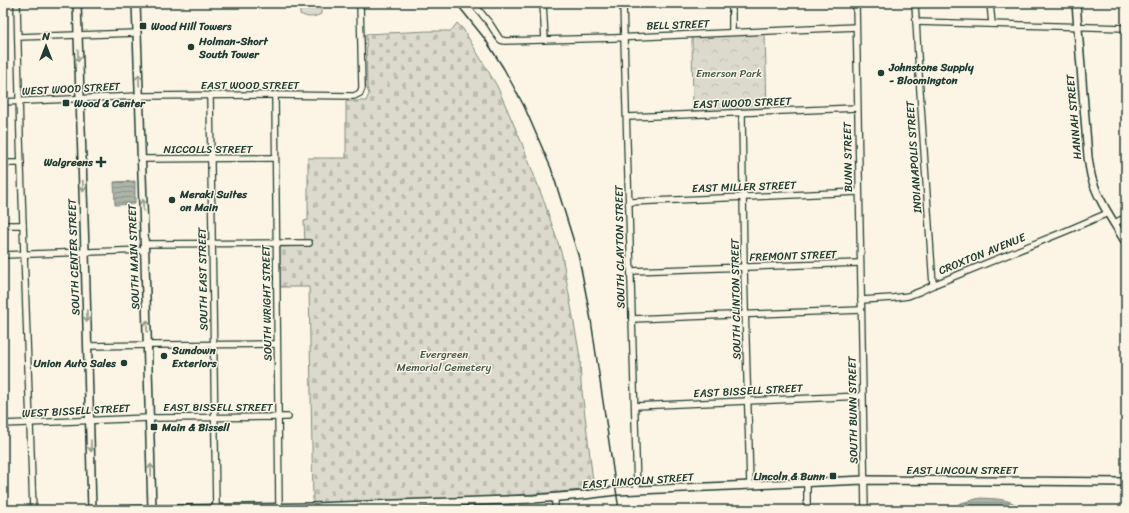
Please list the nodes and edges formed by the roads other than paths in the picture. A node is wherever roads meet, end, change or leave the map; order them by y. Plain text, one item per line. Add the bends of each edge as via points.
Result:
1 (17, 3) edge
2 (76, 3) edge
3 (136, 3) edge
4 (360, 3) edge
5 (473, 3) edge
6 (543, 3) edge
7 (624, 3) edge
8 (732, 3) edge
9 (856, 3) edge
10 (915, 3) edge
11 (990, 3) edge
12 (1076, 3) edge
13 (916, 22) junction
14 (992, 24) junction
15 (1078, 26) junction
16 (856, 27) junction
17 (1126, 28) edge
18 (732, 32) junction
19 (137, 33) junction
20 (78, 35) junction
21 (18, 37) junction
22 (625, 37) junction
23 (545, 40) junction
24 (275, 95) junction
25 (140, 96) junction
26 (210, 96) junction
27 (80, 98) junction
28 (19, 101) junction
29 (3, 102) edge
30 (857, 108) junction
31 (742, 113) junction
32 (627, 117) junction
33 (211, 158) junction
34 (275, 158) junction
35 (142, 159) junction
36 (3, 163) edge
37 (21, 163) junction
38 (859, 192) junction
39 (743, 197) junction
40 (630, 202) junction
41 (1108, 213) junction
42 (1126, 218) edge
43 (23, 224) junction
44 (1115, 224) junction
45 (3, 225) edge
46 (212, 243) junction
47 (276, 243) junction
48 (309, 243) dead end
49 (1126, 243) edge
50 (145, 247) junction
51 (85, 252) junction
52 (3, 255) edge
53 (24, 255) junction
54 (860, 263) junction
55 (744, 268) junction
56 (631, 271) junction
57 (933, 285) junction
58 (861, 300) junction
59 (861, 310) junction
60 (746, 315) junction
61 (632, 319) junction
62 (277, 344) junction
63 (148, 345) junction
64 (214, 345) junction
65 (88, 346) junction
66 (862, 396) junction
67 (748, 401) junction
68 (635, 406) junction
69 (215, 417) junction
70 (278, 417) junction
71 (288, 417) dead end
72 (149, 418) junction
73 (90, 420) junction
74 (30, 423) junction
75 (3, 424) edge
76 (864, 480) junction
77 (1126, 482) edge
78 (806, 483) junction
79 (750, 485) junction
80 (637, 490) junction
81 (555, 497) junction
82 (216, 509) edge
83 (279, 509) edge
84 (33, 510) edge
85 (92, 510) edge
86 (129, 510) edge
87 (152, 510) edge
88 (555, 510) edge
89 (807, 510) edge
90 (865, 510) edge

1 - 21 street
2 - 20 main road, SOUTH CENTER STREET
3 - 19 main road, SOUTH MAIN STREET
4 - 24 street, EAST WOOD STREET via 360,93 354,96
5 - 23 street, BELL STREET via 501,40
6 - 23 street
7 - 22 street, SOUTH CLAYTON STREET
8 - 18 street
9 - 16 street, BUNN STREET
10 - 13 street, INDIANAPOLIS STREET
11 - 14 street
12 - 15 main road, HANNAH STREET
13 - 14 street
13 - 57 street, INDIANAPOLIS STREET
14 - 15 street
15 - 17 street
15 - 41 main road, HANNAH STREET via 1088,157 1092,180
16 - 18 street, BELL STREET
16 - 30 street, BUNN STREET
18 - 22 street, BELL STREET
19 - 20 street
25 -> 19 main road, SOUTH MAIN STREET
20 - 21 street
20 -> 27 main road, SOUTH CENTER STREET
21 - 28 street
22 - 23 street, BELL STREET
22 - 32 street, SOUTH CLAYTON STREET
24 - 26 street, EAST WOOD STREET
24 - 34 street, SOUTH WRIGHT STREET
25 - 26 street, EAST WOOD STREET
25 - 27 street, WEST WOOD STREET
25 - 35 main road, SOUTH MAIN STREET
26 - 33 street, SOUTH EAST STREET
27 - 28 street, WEST WOOD STREET
27 -> 51 main road, SOUTH CENTER STREET
28 - 29 street, WEST WOOD STREET
28 - 37 street
30 - 31 street, EAST WOOD STREET
30 - 38 street, BUNN STREET
31 - 32 street, EAST WOOD STREET
31 - 39 street, SOUTH CLINTON STREET
32 - 40 street, SOUTH CLAYTON STREET
33 - 34 street, NICCOLLS STREET
33 - 35 street, NICCOLLS STREET
33 - 46 street, SOUTH EAST STREET
34 - 47 street, SOUTH WRIGHT STREET
50 -> 35 main road, SOUTH MAIN STREET
36 - 37 street
37 - 43 street
38 - 39 street, EAST MILLER STREET
38 - 54 street, BUNN STREET
39 - 40 street, EAST MILLER STREET
39 - 55 street, SOUTH CLINTON STREET
40 - 56 street, SOUTH CLAYTON STREET
41 - 44 main road, HANNAH STREET
41 - 57 street, CROXTON AVENUE
42 - 44 street
43 - 45 street
43 - 53 street
44 - 49 main road, HANNAH STREET
46 - 47 street
46 - 50 street
46 - 64 street, SOUTH EAST STREET
47 - 48 street
47 - 62 street, SOUTH WRIGHT STREET
50 - 51 street
63 -> 50 main road, SOUTH MAIN STREET
51 - 53 street
51 -> 65 main road, SOUTH CENTER STREET
52 - 53 street
53 - 74 street
54 - 55 street, FREMONT STREET
54 - 58 street, BUNN STREET
55 - 56 street, FREMONT STREET via 737,266
55 - 60 street, SOUTH CLINTON STREET
56 - 61 street, SOUTH CLAYTON STREET
57 - 58 street, CROXTON AVENUE via 908,296
58 - 59 street, BUNN STREET
59 - 60 street
59 - 66 street, SOUTH BUNN STREET
60 - 61 street
60 - 67 street, SOUTH CLINTON STREET
61 - 68 street, SOUTH CLAYTON STREET
62 - 64 street
62 - 70 street, SOUTH WRIGHT STREET
63 - 64 street
63 - 65 street
63 - 72 main road, SOUTH MAIN STREET
64 - 69 street, SOUTH EAST STREET
65 - 73 main road, SOUTH CENTER STREET
66 - 67 street, EAST BISSELL STREET
66 - 76 street, SOUTH BUNN STREET
67 - 68 street, EAST BISSELL STREET
67 - 79 street, SOUTH CLINTON STREET
68 - 80 street, SOUTH CLAYTON STREET
69 - 70 street, EAST BISSELL STREET
69 - 72 street, EAST BISSELL STREET
69 - 82 street, SOUTH EAST STREET
70 - 71 street, EAST BISSELL STREET
70 - 83 street, SOUTH WRIGHT STREET
72 - 73 street, WEST BISSELL STREET
87 -> 72 main road, SOUTH MAIN STREET
73 - 74 street, WEST BISSELL STREET
73 -> 85 main road, SOUTH CENTER STREET
74 - 75 street, WEST BISSELL STREET
74 - 84 street
76 - 77 main road, EAST LINCOLN STREET
76 - 78 main road, EAST LINCOLN STREET
76 - 90 street, SOUTH BUNN STREET
78 - 79 main road, EAST LINCOLN STREET
78 - 89 street
79 - 80 main road, EAST LINCOLN STREET
80 - 81 main road, EAST LINCOLN STREET
81 - 83 main road, EAST LINCOLN STREET
81 - 88 street
82 - 83 main road, EAST LINCOLN STREET
82 - 87 main road, EAST LINCOLN STREET
86 - 87 main road, EAST LINCOLN STREET

